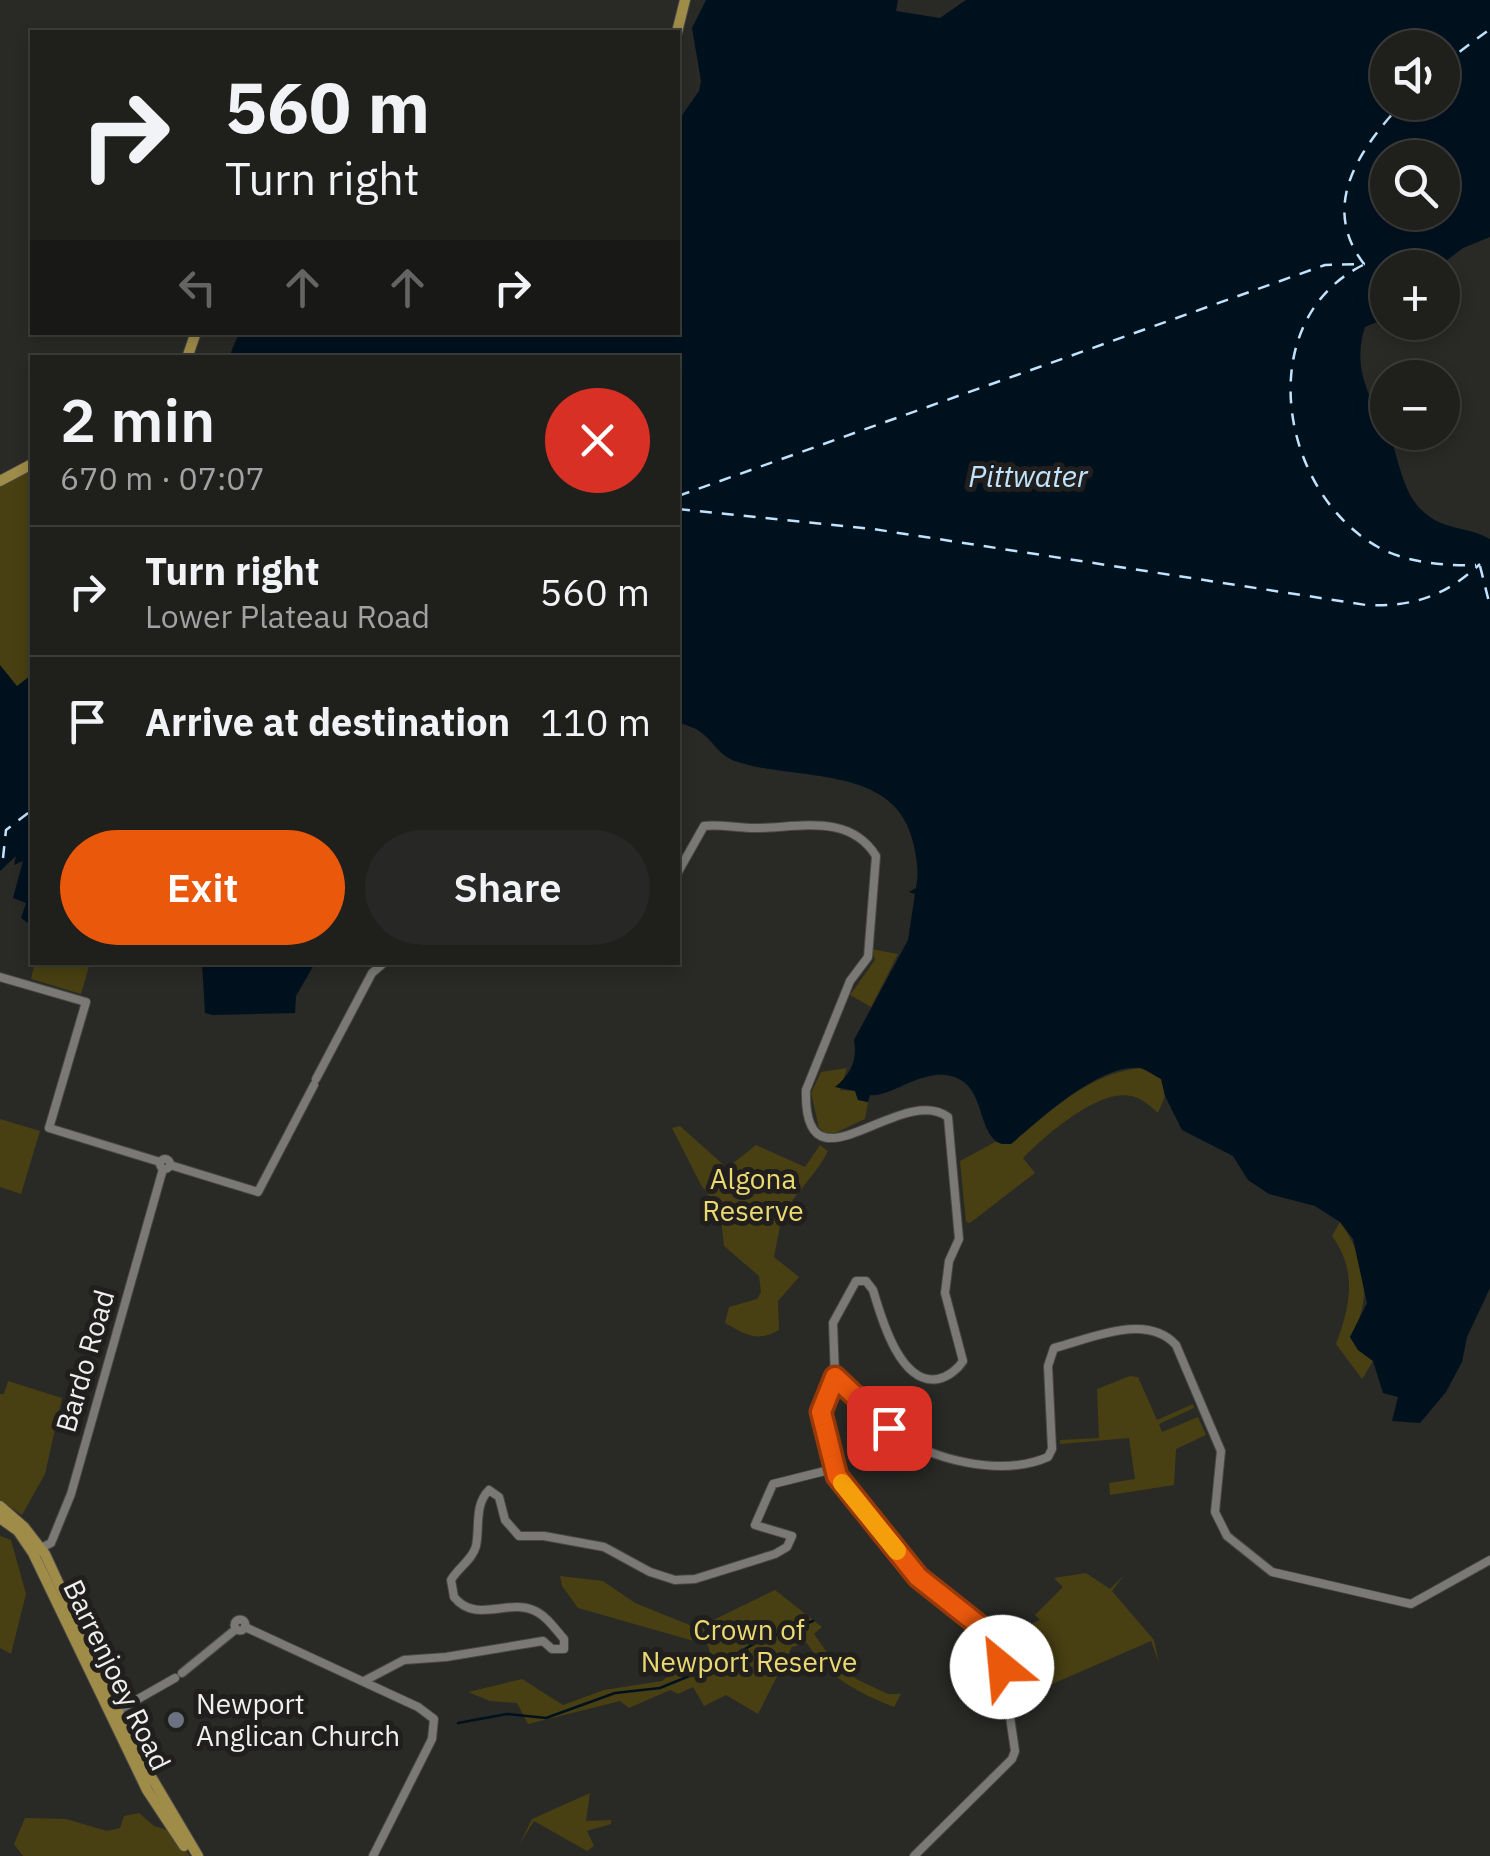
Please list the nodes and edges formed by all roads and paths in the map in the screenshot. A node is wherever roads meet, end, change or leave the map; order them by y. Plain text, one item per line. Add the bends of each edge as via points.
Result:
1 (685, 0) edge
2 (678, 30) edge
3 (30, 465) edge
4 (0, 481) edge
5 (680, 868) edge
6 (382, 965) edge
7 (0, 977) edge
8 (164, 1165) junction
9 (835, 1377) junction
10 (834, 1469) junction
11 (0, 1506) edge
12 (0, 1518) edge
13 (37, 1550) junction
14 (1490, 1560) edge
15 (53, 1570) junction
16 (47, 1582) junction
17 (61, 1587) junction
18 (364, 1681) junction
19 (117, 1711) junction
20 (194, 1856) edge
21 (374, 1856) edge
22 (914, 1856) edge

1 - 2 main road
3 - 4 main road
5 - 9 street via 704,826 832,826 870,845 878,866 868,957 850,980 806,1090 810,1124 818,1136 834,1141 914,1109 936,1108 948,1117 959,1238 945,1278 961,1366 935,1380 912,1372 870,1285 856,1281 833,1323
6 - 8 street via 372,973 258,1192
7 - 8 street via 86,1002 49,1128
8 - 13 street, Bardo Road via 69,1499 51,1543
9 - 10 street via 821,1412
9 - 14 street via 906,1438 971,1466 1030,1462 1048,1458 1052,1448 1048,1366 1054,1348 1134,1328 1168,1336 1220,1451 1215,1512 1227,1536 1272,1572 1411,1604
10 - 18 street via 773,1484 754,1524 792,1536 787,1547 696,1579 650,1572 604,1547 518,1536 490,1490 474,1550 451,1580 454,1597 475,1610 531,1608 564,1638 564,1649 543,1641 408,1659
10 - 22 street via 918,1577 987,1630 1000,1649 1012,1759
11 - 13 main road, Barrenjoey Road via 24,1526
12 - 13 main road, Barrenjoey Road
13 - 15 main road, Barrenjoey Road
13 - 16 main road, Barrenjoey Road
15 - 16 main road
15 - 17 main road, Barrenjoey Road
16 - 17 main road
16 - 20 main road, Barrenjoey Road via 147,1790
17 - 19 main road, Barrenjoey Road
18 - 19 street via 240,1628
18 - 21 street via 434,1720 432,1739
19 - 20 main road, Barrenjoey Road

